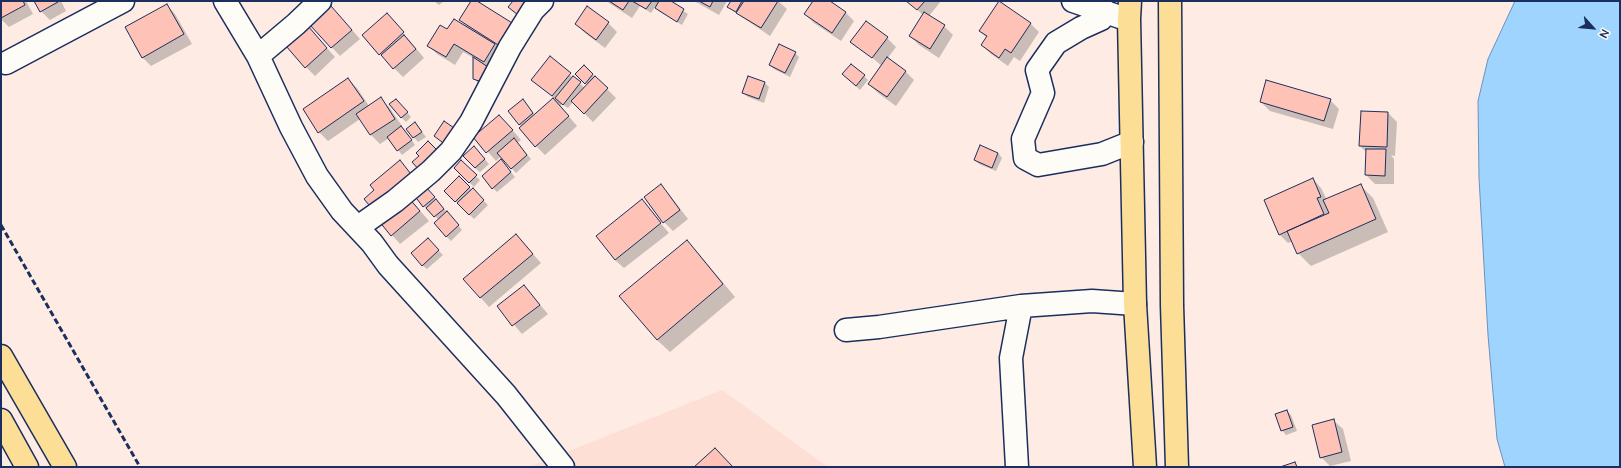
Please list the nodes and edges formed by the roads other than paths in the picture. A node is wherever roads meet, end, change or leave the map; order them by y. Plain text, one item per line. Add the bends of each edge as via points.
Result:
1 (123, 1) edge
2 (225, 1) edge
3 (320, 1) edge
4 (542, 1) edge
5 (1073, 1) edge
6 (1170, 1) edge
7 (1129, 10) edge
8 (1107, 12) junction
9 (258, 56) junction
10 (6, 63) dead end
11 (1132, 142) junction
12 (358, 227) junction
13 (1135, 304) junction
14 (1021, 306) junction
15 (846, 330) dead end
16 (1, 356) edge
17 (1, 420) edge
18 (28, 467) edge
19 (65, 467) edge
20 (563, 467) edge
21 (1017, 467) edge
22 (1145, 467) edge
23 (1177, 467) edge

1 - 10 street
2 - 9 street
3 - 9 street
4 - 12 street via 533,10 510,47 471,122 451,151 395,201
5 - 8 street
6 - 23 main road via 1172,305
7 - 8 street
7 - 11 main road
8 - 11 street via 1101,19 1056,44 1037,70 1043,93 1023,139 1025,158 1038,165 1102,154
9 - 12 street via 317,176 342,211
11 - 13 main road
12 - 20 street via 388,265 506,395
13 - 14 street via 1092,301
13 - 22 main road
14 - 15 street
14 - 21 street via 1012,358
16 - 19 main road
17 - 18 main road

